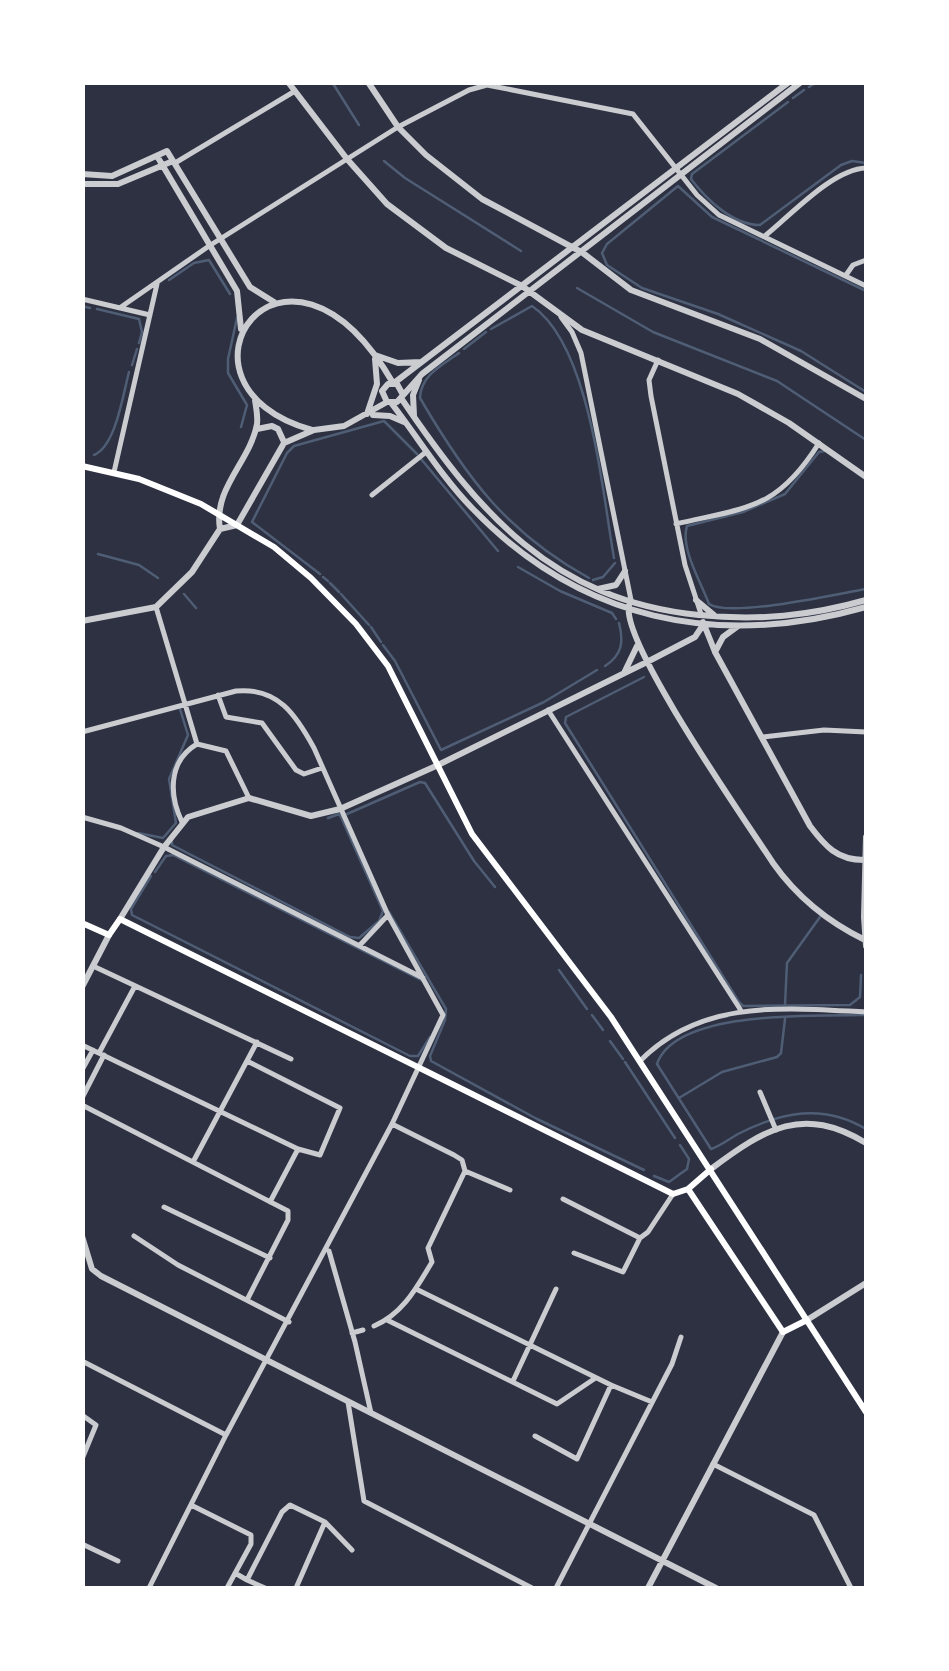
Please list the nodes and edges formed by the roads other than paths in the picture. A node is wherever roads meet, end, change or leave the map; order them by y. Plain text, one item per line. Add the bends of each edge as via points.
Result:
1 (288, 82) edge
2 (368, 82) edge
3 (789, 82) edge
4 (802, 82) edge
5 (295, 92) junction
6 (751, 116) junction
7 (398, 128) junction
8 (156, 156) junction
9 (348, 160) junction
10 (174, 162) junction
11 (162, 166) junction
12 (866, 168) edge
13 (680, 170) junction
14 (82, 174) edge
15 (82, 184) edge
16 (766, 235) junction
17 (219, 240) junction
18 (209, 246) junction
19 (574, 248) junction
20 (583, 253) junction
21 (866, 260) edge
22 (846, 275) junction
23 (156, 284) junction
24 (522, 286) junction
25 (866, 286) edge
26 (254, 292) junction
27 (531, 292) junction
28 (82, 299) edge
29 (240, 299) junction
30 (276, 302) junction
31 (121, 307) junction
32 (150, 315) junction
33 (561, 318) junction
34 (241, 335) junction
35 (374, 356) junction
36 (658, 360) junction
37 (422, 362) junction
38 (422, 374) junction
39 (393, 383) junction
40 (401, 396) junction
41 (255, 398) junction
42 (866, 399) edge
43 (389, 403) junction
44 (367, 416) junction
45 (414, 417) junction
46 (408, 425) junction
47 (256, 429) junction
48 (314, 430) junction
49 (284, 443) junction
50 (820, 443) junction
51 (426, 452) junction
52 (82, 466) edge
53 (114, 472) junction
54 (866, 477) edge
55 (372, 496) dead end
56 (478, 500) junction
57 (471, 507) junction
58 (217, 514) junction
59 (676, 524) junction
60 (237, 525) junction
61 (220, 530) junction
62 (625, 571) junction
63 (592, 589) junction
64 (696, 600) junction
65 (866, 604) edge
66 (630, 606) junction
67 (156, 607) junction
68 (832, 613) junction
69 (701, 615) junction
70 (726, 618) junction
71 (82, 620) edge
72 (704, 624) junction
73 (739, 626) junction
74 (638, 643) junction
75 (716, 652) junction
76 (647, 662) junction
77 (624, 672) junction
78 (218, 695) junction
79 (183, 704) junction
80 (548, 710) junction
81 (82, 732) edge
82 (866, 732) edge
83 (762, 737) junction
84 (197, 744) junction
85 (436, 766) junction
86 (323, 768) junction
87 (249, 798) junction
88 (340, 808) junction
89 (82, 817) edge
90 (182, 822) junction
91 (866, 837) edge
92 (164, 847) junction
93 (864, 860) junction
94 (388, 915) junction
95 (120, 919) junction
96 (82, 922) edge
97 (108, 935) junction
98 (866, 943) edge
99 (360, 945) junction
100 (93, 966) junction
101 (425, 979) junction
102 (135, 986) junction
103 (82, 987) edge
104 (740, 1009) junction
105 (866, 1012) edge
106 (258, 1042) junction
107 (82, 1045) edge
108 (99, 1052) junction
109 (291, 1059) dead end
110 (247, 1061) junction
111 (640, 1061) junction
112 (420, 1068) junction
113 (82, 1070) edge
114 (760, 1092) dead end
115 (82, 1101) edge
116 (220, 1112) junction
117 (392, 1124) junction
118 (776, 1130) junction
119 (866, 1143) edge
120 (298, 1149) junction
121 (193, 1162) junction
122 (710, 1169) junction
123 (465, 1171) junction
124 (688, 1189) junction
125 (510, 1190) dead end
126 (673, 1194) junction
127 (563, 1198) dead end
128 (270, 1202) junction
129 (164, 1207) dead end
130 (82, 1236) edge
131 (134, 1236) dead end
132 (640, 1238) junction
133 (328, 1249) junction
134 (574, 1253) dead end
135 (270, 1258) junction
136 (866, 1283) edge
137 (556, 1288) dead end
138 (416, 1289) junction
139 (247, 1300) junction
140 (388, 1320) junction
141 (807, 1320) junction
142 (289, 1322) junction
143 (374, 1326) dead end
144 (363, 1330) dead end
145 (783, 1332) junction
146 (352, 1333) junction
147 (681, 1338) dead end
148 (529, 1346) junction
149 (82, 1361) edge
150 (267, 1361) junction
151 (594, 1379) junction
152 (513, 1382) junction
153 (611, 1385) junction
154 (348, 1402) junction
155 (652, 1402) junction
156 (866, 1408) edge
157 (370, 1413) junction
158 (82, 1414) edge
159 (226, 1435) junction
160 (535, 1436) dead end
161 (82, 1459) edge
162 (713, 1464) junction
163 (191, 1504) junction
164 (325, 1522) junction
165 (590, 1523) junction
166 (83, 1544) edge
167 (352, 1550) dead end
168 (662, 1560) junction
169 (118, 1561) dead end
170 (234, 1573) junction
171 (247, 1580) junction
172 (698, 1585) edge
173 (149, 1588) edge
174 (227, 1588) edge
175 (264, 1588) edge
176 (296, 1588) edge
177 (532, 1588) edge
178 (556, 1588) edge
179 (648, 1588) edge
180 (716, 1588) edge
181 (852, 1588) edge

1 - 5 street
2 - 7 street
3 - 6 street
4 - 6 street
5 - 9 street
5 - 10 street
6 - 13 street
7 - 9 street
7 - 13 street via 477,86 499,87 633,114
7 - 19 street via 482,199
8 - 10 street via 167,151
8 - 11 street
8 - 14 street via 112,176
9 - 17 street
9 - 24 street via 414,226
10 - 11 street
10 - 17 street
11 - 15 street via 118,184
11 - 18 street
12 - 16 street via 844,173
13 - 16 street via 719,215
13 - 19 street
13 - 20 street
16 - 22 street
17 - 18 street
17 - 26 street
18 - 23 street
18 - 29 street
19 - 20 street
19 - 24 street
20 - 27 street
20 - 42 street via 631,290 760,339
21 - 22 street
22 - 25 street
23 - 31 street
23 - 32 street
24 - 27 street
24 - 37 street
26 - 29 street
26 - 30 street
27 - 33 street
27 - 38 street
28 - 31 street
29 - 34 street
30 - 34 street via 250,318
30 - 35 street via 329,310
31 - 32 street
32 - 53 street
33 - 36 street
33 - 62 street via 582,352
34 - 41 street via 238,368
35 - 37 street
35 - 39 street
35 - 44 street via 377,384
36 - 50 street via 738,394
36 - 59 street via 648,380
37 - 39 street
38 - 40 street
38 - 45 street
39 - 40 street
39 - 43 street via 382,391
40 - 43 street
40 - 45 street
41 - 47 street
41 - 48 street via 280,418
43 - 44 street
43 - 46 street
44 - 46 street via 388,415
44 - 48 street
45 - 56 street
46 - 51 street
47 - 49 street via 272,426
47 - 58 street
48 - 49 street
49 - 60 street
50 - 54 street
50 - 59 street via 796,478 768,499
51 - 55 street
51 - 57 street
52 - 53 main road
53 - 58 main road
56 - 57 street
56 - 63 street via 530,549
57 - 66 street via 550,574 590,596
58 - 60 main road
58 - 61 street
59 - 64 street
60 - 61 street
60 - 85 main road via 292,561 356,624 388,666
61 - 67 street via 192,572
62 - 63 street via 612,587
62 - 66 street
63 - 66 street
64 - 69 street
64 - 70 street
65 - 68 street
66 - 69 street
66 - 72 street
66 - 74 street
67 - 71 street
67 - 79 street
68 - 70 street
68 - 73 street via 790,624
69 - 70 street
69 - 72 street
72 - 73 street
72 - 75 street
72 - 76 street via 694,638
73 - 75 street
74 - 76 street
74 - 77 street
75 - 83 street
76 - 77 street
76 - 98 street via 786,881
77 - 80 street
78 - 79 street
78 - 86 street via 248,690 280,701 300,722
78 - 86 street via 226,717 262,724 296,770
79 - 81 street
79 - 84 street
80 - 85 street
80 - 104 street
82 - 83 street
83 - 93 street via 826,846 847,860
84 - 87 street via 226,750
84 - 90 street via 172,782
85 - 88 street
85 - 111 main road via 482,849
86 - 88 street
87 - 88 street via 311,816
87 - 90 street
88 - 94 street
89 - 92 street
90 - 92 street
91 - 93 street
92 - 95 street
92 - 99 street
93 - 98 street
94 - 99 street
94 - 101 street
95 - 97 main road
95 - 112 main road
96 - 97 main road
97 - 100 street
99 - 101 street
100 - 102 street
100 - 103 street
101 - 112 street via 444,1015
102 - 106 street
102 - 108 street
104 - 105 street
104 - 111 street via 670,1036
106 - 109 street
106 - 110 street
107 - 108 street
108 - 113 street
108 - 115 street
108 - 116 street
110 - 116 street
110 - 120 street via 340,1108 320,1155
111 - 122 main road
112 - 117 street
112 - 126 main road
114 - 118 street
115 - 121 street
116 - 120 street
116 - 121 street
117 - 123 street via 462,1160
117 - 133 street
118 - 119 street via 802,1122 830,1124
118 - 122 street
120 - 128 street
121 - 128 street
122 - 124 main road
122 - 141 main road
123 - 125 street
123 - 138 street
124 - 126 main road
124 - 145 main road
126 - 132 street
127 - 132 street
128 - 135 street via 290,1215
129 - 135 street
130 - 150 street via 95,1273
131 - 139 street
132 - 134 street via 623,1272
133 - 142 street
133 - 146 street
135 - 139 street
136 - 141 street
137 - 148 street
138 - 140 street
138 - 148 street
139 - 142 street
140 - 143 street
140 - 152 street
141 - 145 main road
141 - 156 main road
142 - 150 street
144 - 146 street
145 - 162 street
146 - 157 street
147 - 155 street
148 - 151 street
148 - 152 street
149 - 159 street
150 - 154 street
150 - 159 street
151 - 152 street via 557,1404
151 - 153 street
153 - 155 street
153 - 160 street via 577,1459
154 - 157 street
154 - 177 street via 364,1502
155 - 165 street
157 - 165 street
158 - 161 street via 96,1425
159 - 163 street
162 - 168 street
162 - 181 street via 814,1514
163 - 170 street via 251,1535
163 - 173 street
164 - 167 street
164 - 171 street via 285,1508
164 - 176 street
165 - 168 street
165 - 178 street
166 - 169 street
168 - 172 street
168 - 179 street
170 - 171 street
170 - 174 street
171 - 175 street
172 - 180 street

